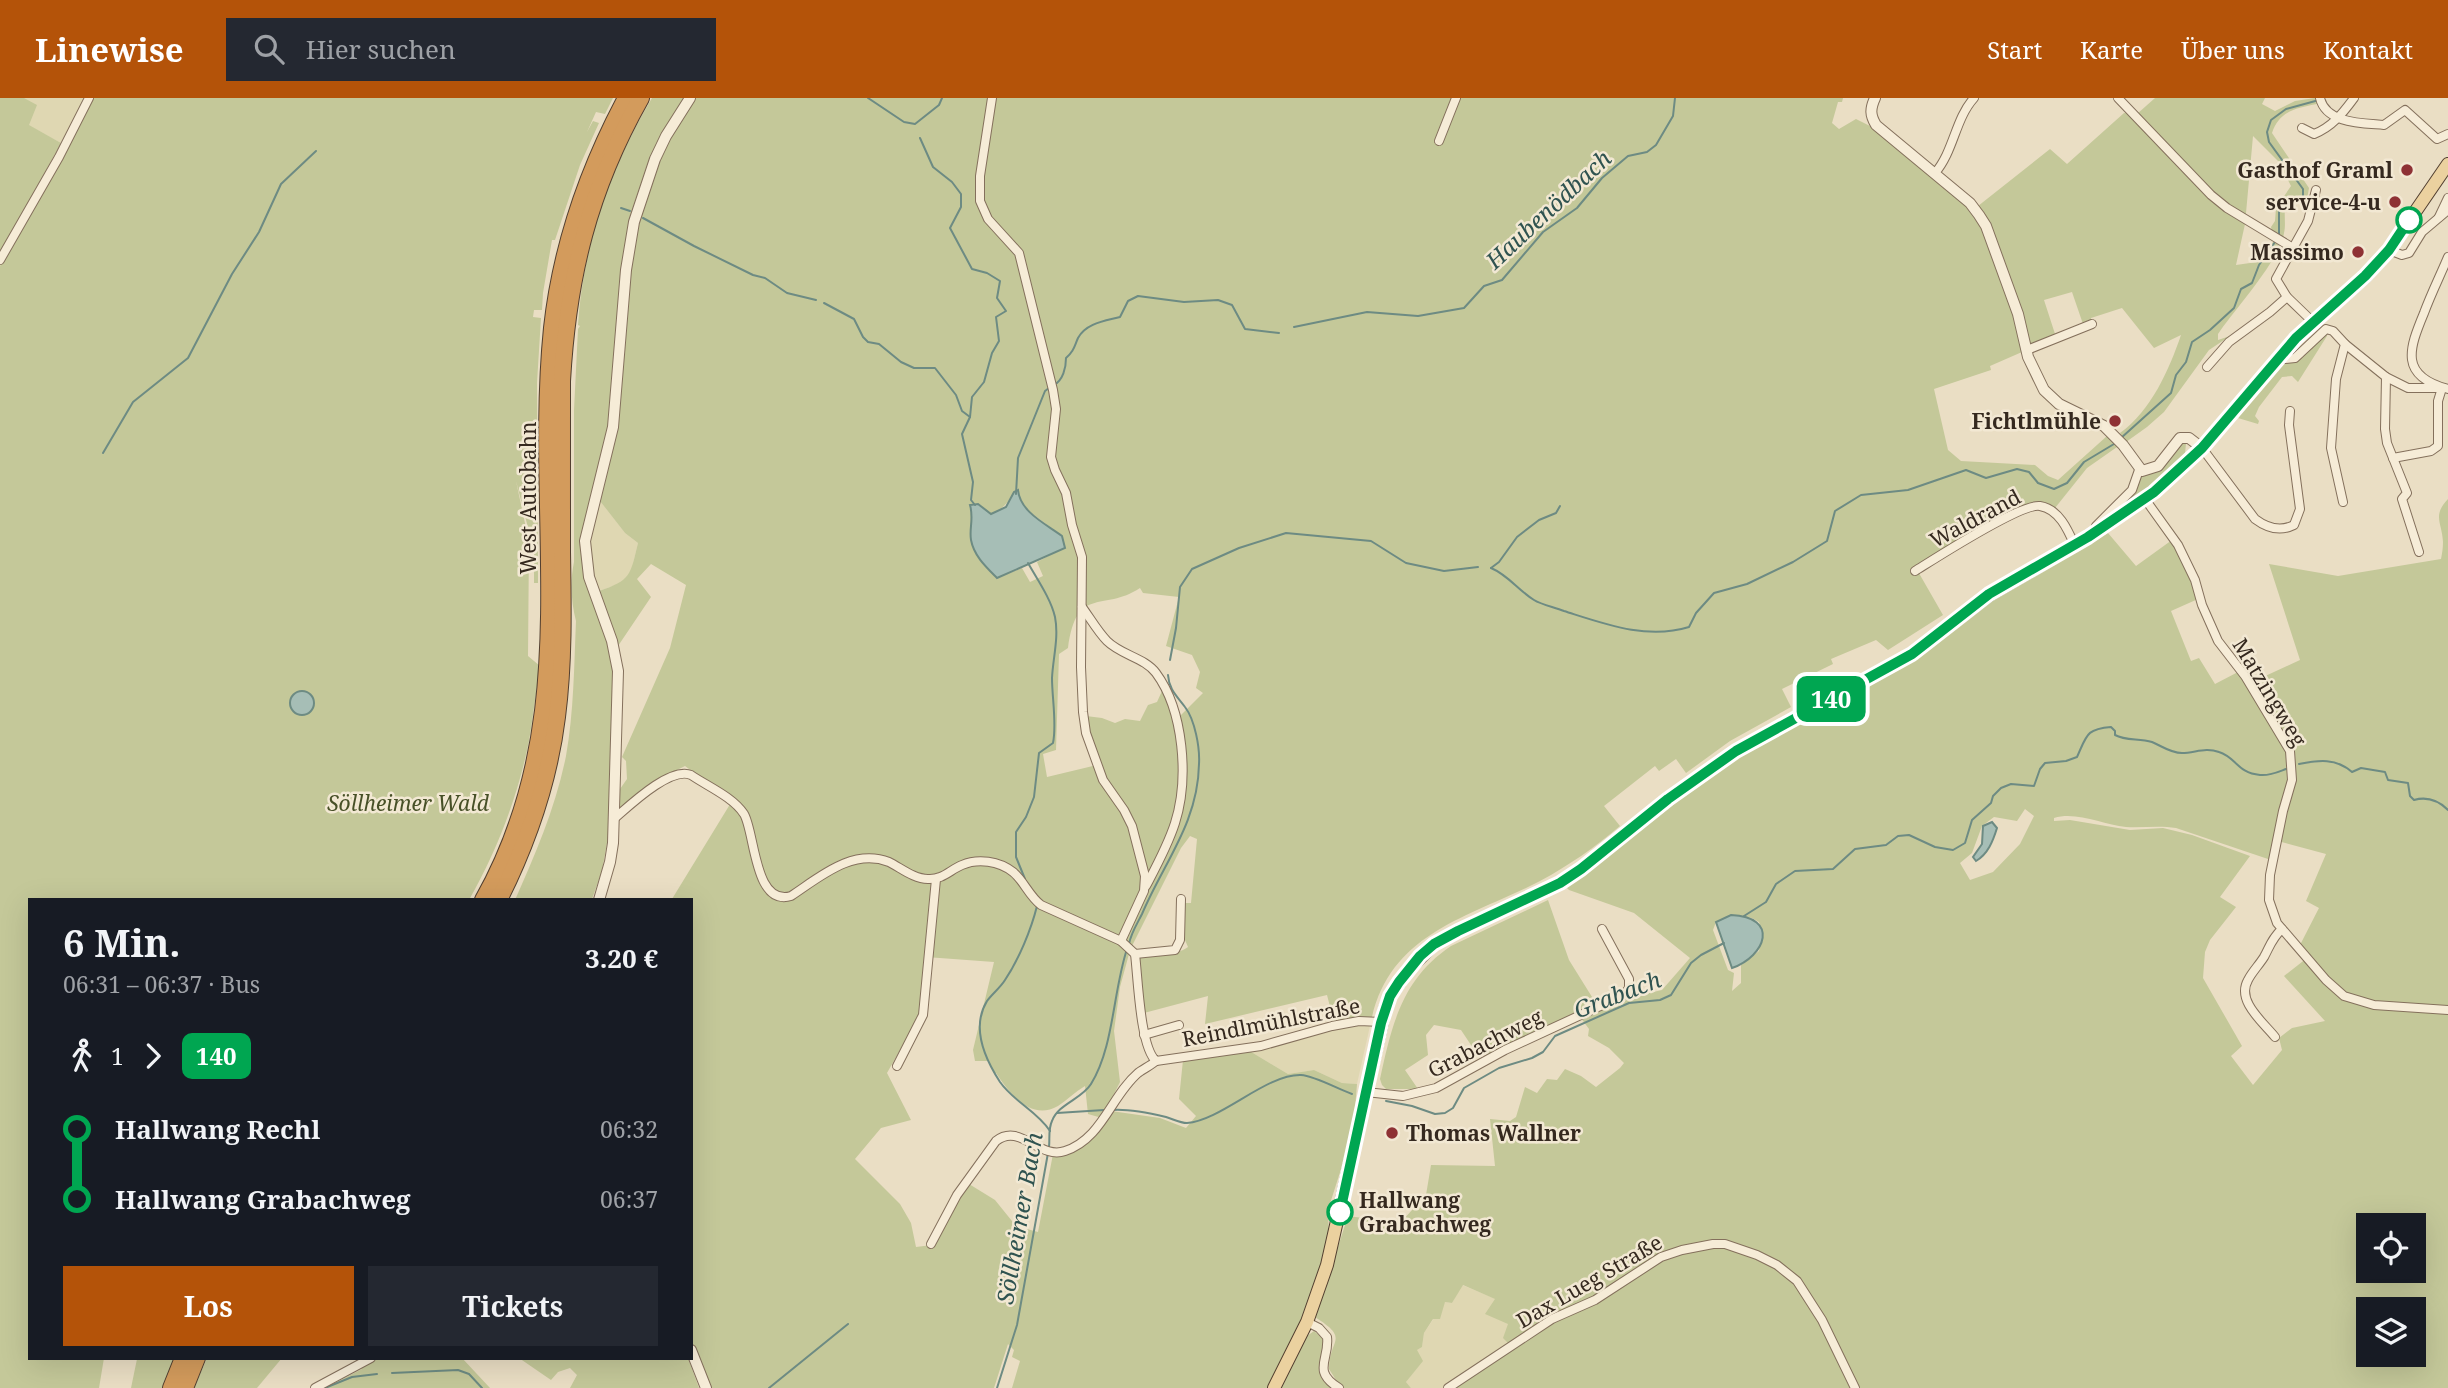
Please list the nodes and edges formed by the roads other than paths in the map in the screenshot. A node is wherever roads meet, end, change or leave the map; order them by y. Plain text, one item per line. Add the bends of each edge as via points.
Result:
1 (89, 98) edge
2 (626, 98) edge
3 (641, 98) edge
4 (690, 98) edge
5 (992, 98) edge
6 (1456, 98) edge
7 (1875, 98) edge
8 (1974, 98) edge
9 (2118, 98) edge
10 (2354, 98) edge
11 (2321, 101) edge
12 (2338, 118) junction
13 (2302, 128) dead end
14 (2448, 134) edge
15 (1439, 141) dead end
16 (2448, 164) edge
17 (1935, 173) junction
18 (2316, 190) dead end
19 (2448, 198) edge
20 (2448, 210) edge
21 (2439, 218) junction
22 (2289, 245) junction
23 (2389, 250) junction
24 (2448, 257) edge
25 (0, 260) edge
26 (2287, 297) junction
27 (2313, 322) junction
28 (2092, 324) dead end
29 (2345, 344) junction
30 (2027, 350) junction
31 (2280, 356) junction
32 (2207, 368) dead end
33 (2386, 377) junction
34 (2445, 388) edge
35 (2290, 411) dead end
36 (2202, 448) junction
37 (2393, 458) junction
38 (2139, 470) junction
39 (2145, 499) junction
40 (2343, 502) dead end
41 (2088, 537) junction
42 (2075, 545) junction
43 (2419, 552) dead end
44 (1915, 570) dead end
45 (1082, 607) junction
46 (615, 818) junction
47 (936, 879) junction
48 (1144, 891) junction
49 (484, 898) edge
50 (500, 898) edge
51 (600, 898) edge
52 (1181, 899) dead end
53 (1602, 929) dead end
54 (2282, 929) junction
55 (1127, 947) junction
56 (2448, 1010) edge
57 (1381, 1023) junction
58 (1179, 1025) dead end
59 (1144, 1035) junction
60 (2275, 1037) dead end
61 (1156, 1061) junction
62 (897, 1066) dead end
63 (1366, 1092) junction
64 (931, 1244) dead end
65 (1307, 1322) junction
66 (693, 1355) edge
67 (182, 1360) edge
68 (196, 1360) edge
69 (368, 1360) edge
70 (171, 1388) edge
71 (185, 1388) edge
72 (315, 1388) edge
73 (706, 1388) edge
74 (1274, 1388) edge
75 (1339, 1388) edge
76 (1448, 1388) edge
77 (1855, 1388) edge

1 - 25 street
2 - 49 highway, West Autobahn via 581,196 557,289 549,363 550,631 545,708 521,815
3 - 50 highway, West Autobahn via 602,180 574,271 562,381 563,612 557,719 532,824
4 - 46 street via 655,159 634,222 613,427 586,541 589,577 618,671
5 - 45 street via 980,201 988,219 1019,253 1053,387 1056,409 1051,457 1066,493 1082,557
6 - 15 street
7 - 17 street via 1870,109 1876,125
8 - 17 street via 1964,109 1954,142
9 - 22 street via 2211,195
10 - 12 street
11 - 12 street
12 - 13 street via 2315,134
12 - 14 street via 2384,125 2405,110 2437,139
16 - 23 main road
17 - 30 street via 1970,203 1986,226
18 - 22 street via 2308,221
19 - 21 street
20 - 21 street
21 - 23 street via 2422,232 2409,253
22 - 26 street via 2276,279
23 - 27 main road
24 - 34 street via 2410,352 2419,376
26 - 27 street
26 - 32 street via 2229,342
27 - 31 main road
28 - 30 street
29 - 31 street via 2326,329 2295,358
29 - 33 street
29 - 40 street via 2336,379 2331,445
30 - 38 street via 2044,390 2059,404 2115,436
31 - 36 main road
33 - 34 street via 2408,388
33 - 37 street via 2385,429
34 - 37 street via 2436,449
35 - 36 street via 2300,509 2294,525 2286,529 2255,519
36 - 38 street via 2189,438 2180,438 2158,466
36 - 39 main road
37 - 43 street via 2407,493 2402,499
38 - 41 street via 2132,490
39 - 41 main road
39 - 54 street, Matzingweg via 2178,545 2218,641 2290,751 2292,780 2269,887 2272,914
41 - 42 main road
42 - 44 street, Waldrand via 2057,516 2037,506
42 - 57 main road via 1989,594 1912,654 1736,751 1560,883 1434,944 1403,976
45 - 48 street via 1086,733 1103,780 1132,826 1143,866
45 - 48 street via 1107,642 1157,674 1179,726 1178,811
46 - 47 street via 644,793 685,772 746,817 763,880 777,895 787,897 829,870 861,858 882,860 918,878
46 - 51 street
47 - 55 street via 964,864 985,860 1013,872 1037,902
47 - 62 street via 923,1015
48 - 55 street
52 - 55 street via 1180,940 1175,950
53 - 63 street, Grabachweg via 1629,979 1624,995 1436,1088 1403,1096
54 - 56 street, Matzingweg via 2344,996 2374,1005
54 - 60 street via 2244,991
55 - 59 street, Reindlmühlstraße
57 - 61 street, Reindlmühlstraße via 1359,1021 1261,1046
57 - 63 main road
58 - 59 street, Reindlmühlstraße
59 - 61 street, Reindlmühlstraße
61 - 64 street via 1138,1073 1091,1135 1064,1152 1048,1151 1014,1135 1002,1136 957,1195
63 - 65 main road via 1327,1265
65 - 74 main road
65 - 75 street via 1327,1337 1323,1368
66 - 73 street
67 - 70 highway
68 - 71 highway
69 - 72 street
76 - 77 street, Dax Lueg Straße via 1552,1319 1595,1300 1661,1257 1726,1244 1777,1265 1797,1280

